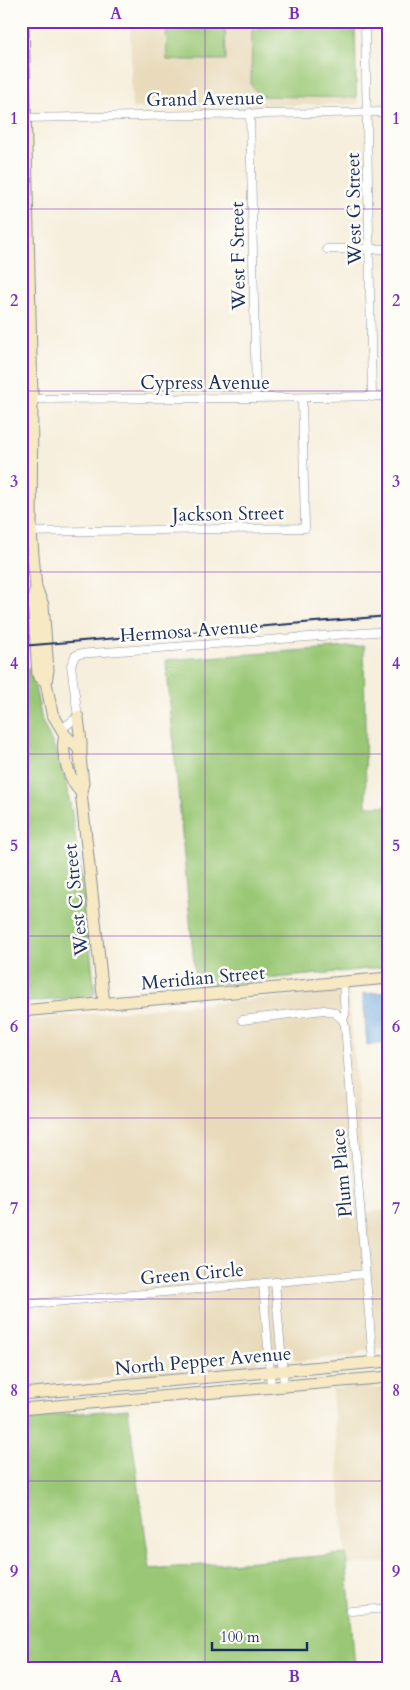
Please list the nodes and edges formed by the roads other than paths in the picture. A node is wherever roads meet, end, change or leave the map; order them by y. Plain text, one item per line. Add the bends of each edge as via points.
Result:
1 (23, 21) edge
2 (365, 21) edge
3 (367, 112) junction
4 (389, 112) edge
5 (250, 113) junction
6 (23, 118) edge
7 (25, 210) edge
8 (370, 249) junction
9 (389, 249) edge
10 (327, 250) dead end
11 (389, 396) edge
12 (372, 397) junction
13 (256, 398) junction
14 (302, 398) junction
15 (26, 399) edge
16 (26, 532) edge
17 (389, 632) edge
18 (78, 717) junction
19 (63, 732) junction
20 (81, 759) junction
21 (81, 792) junction
22 (389, 978) edge
23 (343, 982) junction
24 (104, 1004) junction
25 (21, 1011) edge
26 (242, 1020) dead end
27 (343, 1020) junction
28 (365, 1274) junction
29 (275, 1282) junction
30 (263, 1284) junction
31 (21, 1305) edge
32 (389, 1361) edge
33 (373, 1362) junction
34 (337, 1366) junction
35 (283, 1370) junction
36 (270, 1371) junction
37 (389, 1377) edge
38 (310, 1383) junction
39 (284, 1385) junction
40 (271, 1386) junction
41 (21, 1394) edge
42 (21, 1409) edge
43 (389, 1608) edge
44 (351, 1612) dead end

1 - 6 street, West C Street
2 - 3 street, West G Street
3 - 4 street, Grand Avenue
3 - 5 street, Grand Avenue
3 - 8 street, West G Street
5 - 6 street, Grand Avenue
5 - 13 street, West F Street
6 - 7 street, West C Street
7 - 15 street, West C Street
8 - 9 street
8 - 10 street
8 - 12 street, West G Street
11 - 12 street, Cypress Avenue
12 - 14 street, Cypress Avenue
13 - 14 street, Cypress Avenue
13 - 15 street, Cypress Avenue
14 - 16 street, Jackson Street via 305,528
15 - 16 street, West C Street
16 - 19 street, West C Street via 36,588 43,605 46,682 52,713
17 - 18 street, Hermosa Avenue via 78,654 71,666
18 - 19 street
18 - 20 street
19 - 20 street, West C Street via 79,749
19 - 21 street, West C Street via 62,745 73,785
20 - 21 street, West C Street
21 - 24 street, West C Street
22 - 23 street, Meridian Street
23 - 24 street, Meridian Street
23 - 27 street, Plum Place
24 - 25 street, Meridian Street
26 - 27 street via 324,1010 338,1014
27 - 28 street, Plum Place
28 - 29 street, Green Circle
28 - 33 street, Plum Place
29 - 30 street, Green Circle
29 - 35 street
30 - 31 street, Green Circle
30 - 36 street
32 - 33 street, North Pepper Avenue
33 - 34 street, North Pepper Avenue
34 - 35 street, North Pepper Avenue
34 - 38 street via 330,1373 310,1379
35 - 36 street, North Pepper Avenue
35 - 39 street
36 - 40 street
36 - 41 street, North Pepper Avenue
37 - 38 street, North Pepper Avenue
38 - 39 street, North Pepper Avenue
39 - 40 street, North Pepper Avenue
40 - 42 street, North Pepper Avenue
43 - 44 street

